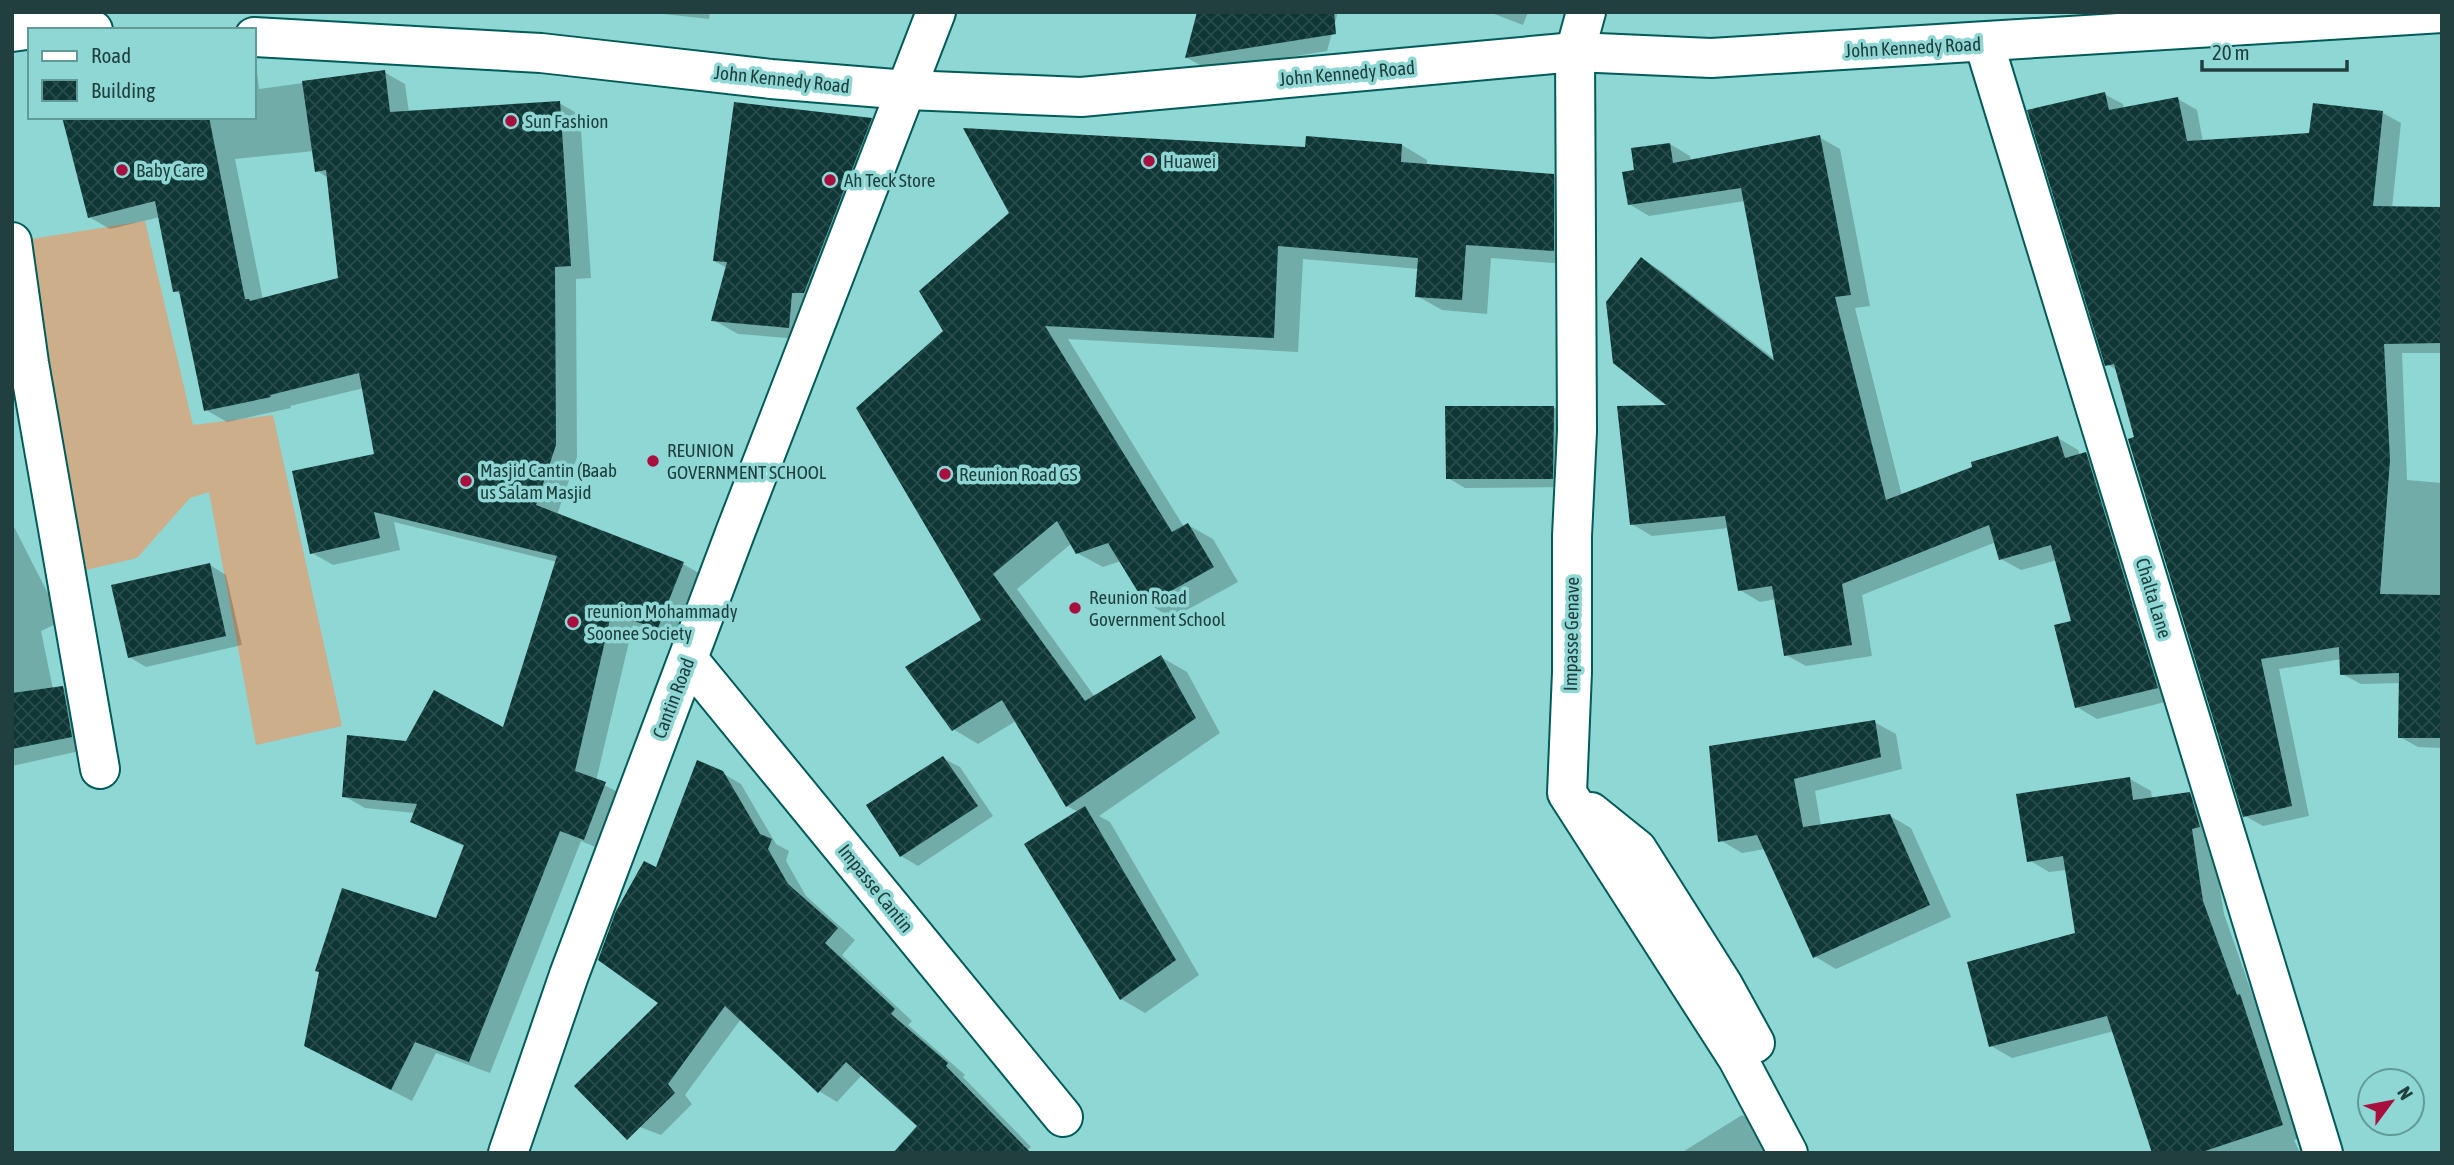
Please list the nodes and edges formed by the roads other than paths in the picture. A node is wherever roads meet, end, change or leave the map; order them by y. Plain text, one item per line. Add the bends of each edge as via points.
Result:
1 (936, 12) edge
2 (1586, 12) edge
3 (2442, 13) edge
4 (256, 37) edge
5 (1984, 43) junction
6 (1575, 52) junction
7 (907, 90) junction
8 (12, 242) edge
9 (688, 659) junction
10 (100, 769) dead end
11 (1567, 793) junction
12 (1063, 1117) dead end
13 (509, 1153) edge
14 (1788, 1153) edge
15 (1816, 1153) edge
16 (2323, 1153) edge

1 - 7 street, Cantin Road
2 - 6 street, Impasse Genave
3 - 5 street, John Kennedy Road
4 - 7 street, John Kennedy Road via 541,52
5 - 6 street, John Kennedy Road via 1710,58
5 - 16 street, Chalta Lane
6 - 7 street, John Kennedy Road via 1081,97
6 - 11 street, Impasse Genave via 1577,431
7 - 9 street, Cantin Road
8 - 10 street
9 - 12 street, Impasse Cantin
9 - 13 street, Cantin Road via 569,975
11 - 14 street via 1738,1059
11 - 15 street via 1637,849 1723,985

